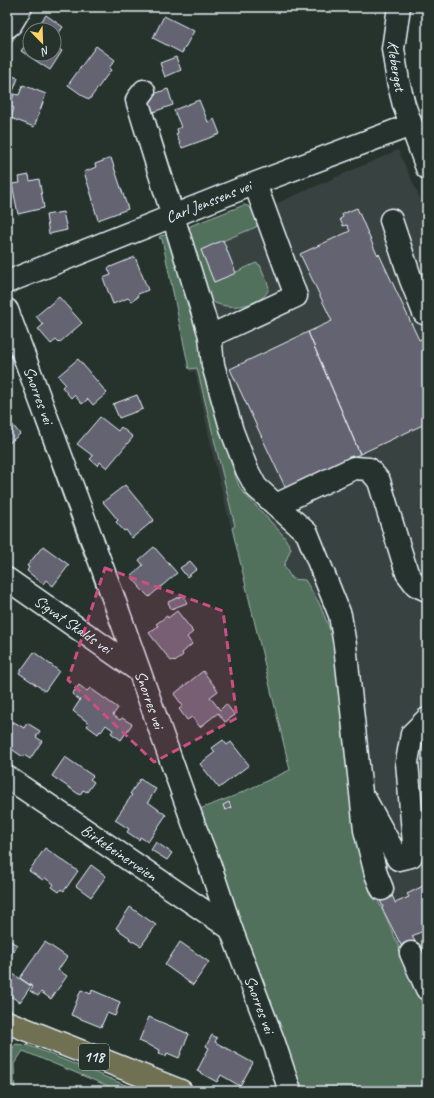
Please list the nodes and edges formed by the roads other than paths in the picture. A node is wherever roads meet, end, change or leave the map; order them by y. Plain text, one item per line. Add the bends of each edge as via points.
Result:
1 (21, 7) edge
2 (399, 7) edge
3 (7, 27) edge
4 (144, 91) dead end
5 (411, 125) junction
6 (427, 168) edge
7 (255, 184) junction
8 (173, 216) junction
9 (391, 220) dead end
10 (7, 282) edge
11 (7, 310) edge
12 (427, 314) edge
13 (210, 336) junction
14 (276, 505) junction
15 (7, 579) edge
16 (427, 590) edge
17 (139, 671) junction
18 (427, 719) edge
19 (7, 777) edge
20 (362, 793) junction
21 (382, 888) dead end
22 (231, 929) junction
23 (411, 953) dead end
24 (427, 989) edge
25 (8, 1024) edge
26 (181, 1091) edge
27 (290, 1091) edge

1 - 3 street
2 - 5 street, Kleberget via 393,49 398,81
4 - 8 street via 137,100
5 - 6 street, Kleberget
5 - 7 street, Carl Jenssens vei
7 - 8 street, Carl Jenssens vei
7 - 13 street via 296,296
8 - 10 street, Carl Jenssens vei
8 - 13 street
9 - 12 street via 411,280 424,313
11 - 17 street, Snorres vei
13 - 14 street via 213,365 232,431 247,470 256,487
14 - 16 street via 354,468 369,469 379,481 407,573 416,585
14 - 20 street via 307,533 340,615
15 - 17 street, Sigvat Skalds vei
17 - 22 street, Snorres vei
18 - 20 street via 412,734 408,762 414,844 411,856 398,859
19 - 22 street, Birkebeinerveien
20 - 21 street via 365,830
22 - 27 street, Snorres vei
23 - 24 street
25 - 26 main road, 118

